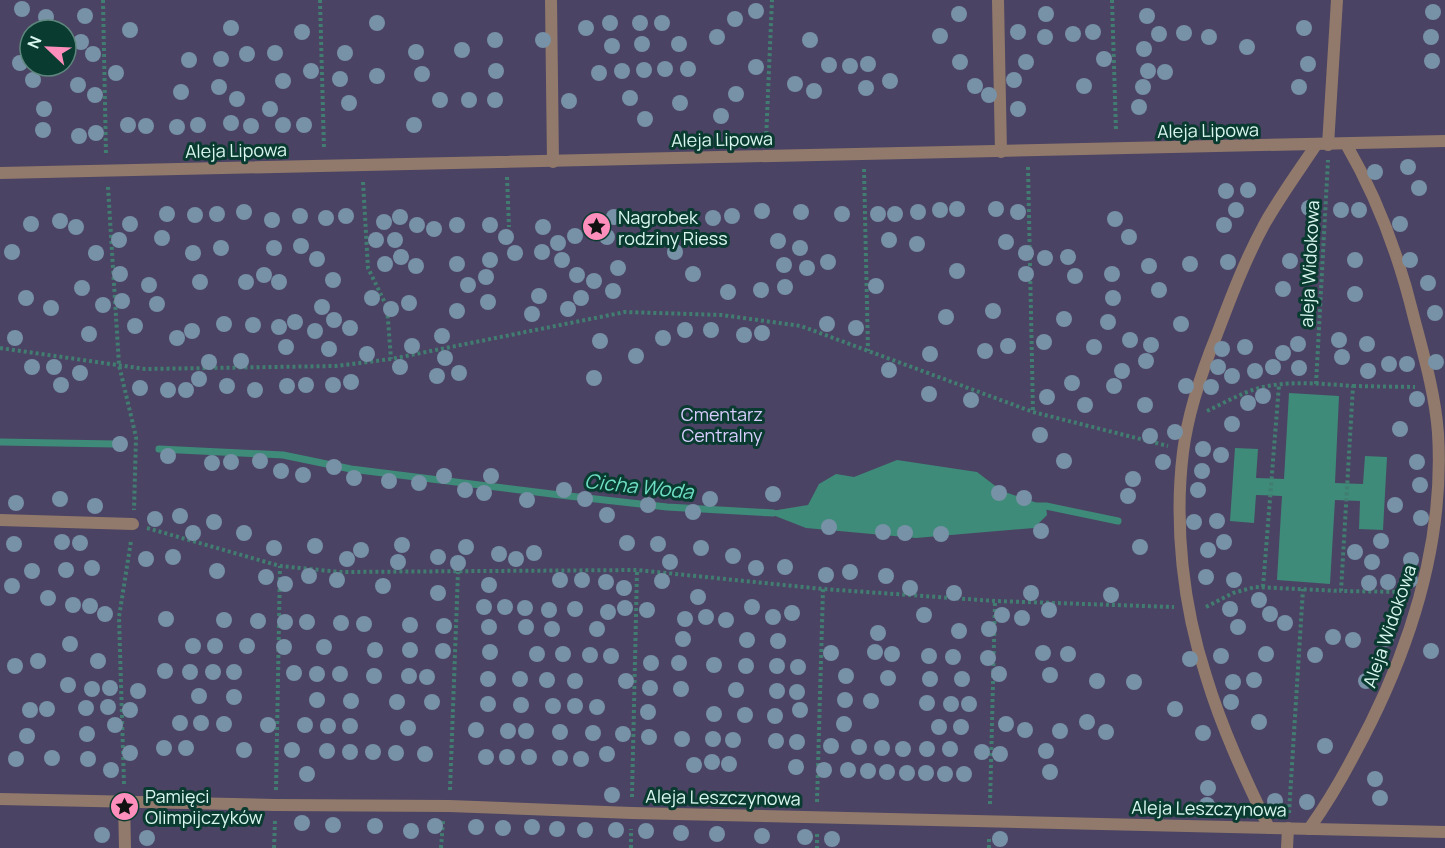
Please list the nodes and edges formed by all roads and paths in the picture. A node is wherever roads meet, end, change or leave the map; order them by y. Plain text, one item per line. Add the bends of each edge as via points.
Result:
1 (103, 0) edge
2 (320, 0) edge
3 (552, 0) edge
4 (772, 0) edge
5 (998, 0) edge
6 (1112, 0) edge
7 (1337, 0) edge
8 (1445, 141) edge
9 (1346, 144) junction
10 (1322, 145) junction
11 (1116, 150) junction
12 (1028, 151) junction
13 (1001, 152) junction
14 (863, 155) junction
15 (765, 156) junction
16 (506, 162) junction
17 (553, 162) junction
18 (324, 166) junction
19 (362, 166) junction
20 (107, 170) junction
21 (0, 173) edge
22 (509, 227) dead end
23 (0, 348) edge
24 (868, 351) junction
25 (390, 359) junction
26 (119, 365) junction
27 (1316, 384) junction
28 (1279, 385) junction
29 (1353, 386) junction
30 (1431, 387) junction
31 (1034, 412) junction
32 (1190, 419) junction
33 (1184, 450) junction
34 (0, 520) edge
35 (134, 524) junction
36 (280, 566) junction
37 (637, 570) junction
38 (458, 572) junction
39 (1263, 587) junction
40 (823, 589) junction
41 (1303, 589) junction
42 (1341, 591) junction
43 (1423, 592) junction
44 (995, 601) junction
45 (1190, 612) junction
46 (0, 798) edge
47 (124, 801) junction
48 (275, 805) junction
49 (449, 806) junction
50 (632, 813) junction
51 (817, 817) junction
52 (990, 821) junction
53 (1269, 828) junction
54 (1288, 828) junction
55 (1310, 829) junction
56 (1445, 832) edge
57 (126, 848) edge
58 (274, 848) edge
59 (441, 848) edge
60 (631, 848) edge
61 (989, 848) edge
62 (1287, 848) edge

1 - 20 path
2 - 18 path
3 - 17 street
4 - 15 path
5 - 13 street
6 - 11 path
7 - 10 street
8 - 9 street, Aleja Lipowa
9 - 10 street, Aleja Lipowa
9 - 30 street, Aleja Widokowa via 1373,193 1392,240
10 - 11 street, Aleja Lipowa
10 - 27 path, aleja Widokowa
10 - 32 street, Aleja Widokowa via 1276,206 1254,246 1214,343
11 - 12 street, Aleja Lipowa
12 - 13 street, Aleja Lipowa
12 - 31 path
13 - 14 street, Aleja Lipowa
14 - 15 street, Aleja Lipowa
14 - 24 path
15 - 17 street, Aleja Lipowa
16 - 17 street, Aleja Lipowa
16 - 19 street, Aleja Lipowa
16 - 22 path
18 - 19 street, Aleja Lipowa
18 - 20 street, Aleja Lipowa
19 - 25 path via 368,268 387,307
20 - 21 street, Aleja Lipowa
20 - 26 path
23 - 26 path
24 - 25 path via 801,326 722,315 625,312
24 - 31 path
25 - 26 path via 324,366 145,369
26 - 35 path via 136,437
27 - 28 path
27 - 29 path
28 - 32 path via 1256,389
28 - 39 path
29 - 30 path
29 - 42 path
30 - 43 street, Aleja Widokowa via 1438,434 1439,495
31 - 33 path
32 - 33 street, Aleja Widokowa
33 - 45 street, Aleja Widokowa via 1179,504
34 - 35 street
35 - 36 path
35 - 47 path via 119,617
36 - 38 path via 340,572
36 - 48 path
37 - 38 path
37 - 40 path
37 - 50 path
38 - 49 path
39 - 41 path
39 - 45 path via 1233,593
40 - 44 path
40 - 51 path
41 - 42 path
41 - 54 path
42 - 43 path
43 - 55 street, Aleja Widokowa via 1373,721
44 - 45 path
44 - 52 path
45 - 53 street, Aleja Widokowa via 1214,702
46 - 47 street, Aleja Leszczynowa
47 - 48 street, Aleja Leszczynowa
47 - 57 street
48 - 49 street, Aleja Leszczynowa
48 - 58 path
49 - 50 street, Aleja Leszczynowa
49 - 59 path via 443,818
50 - 51 street, Aleja Leszczynowa
50 - 60 path
51 - 52 street, Aleja Leszczynowa
52 - 53 street, Aleja Leszczynowa
52 - 61 path
53 - 54 street, Aleja Leszczynowa
54 - 55 street, Aleja Leszczynowa
54 - 62 street
55 - 56 street, Aleja Leszczynowa

